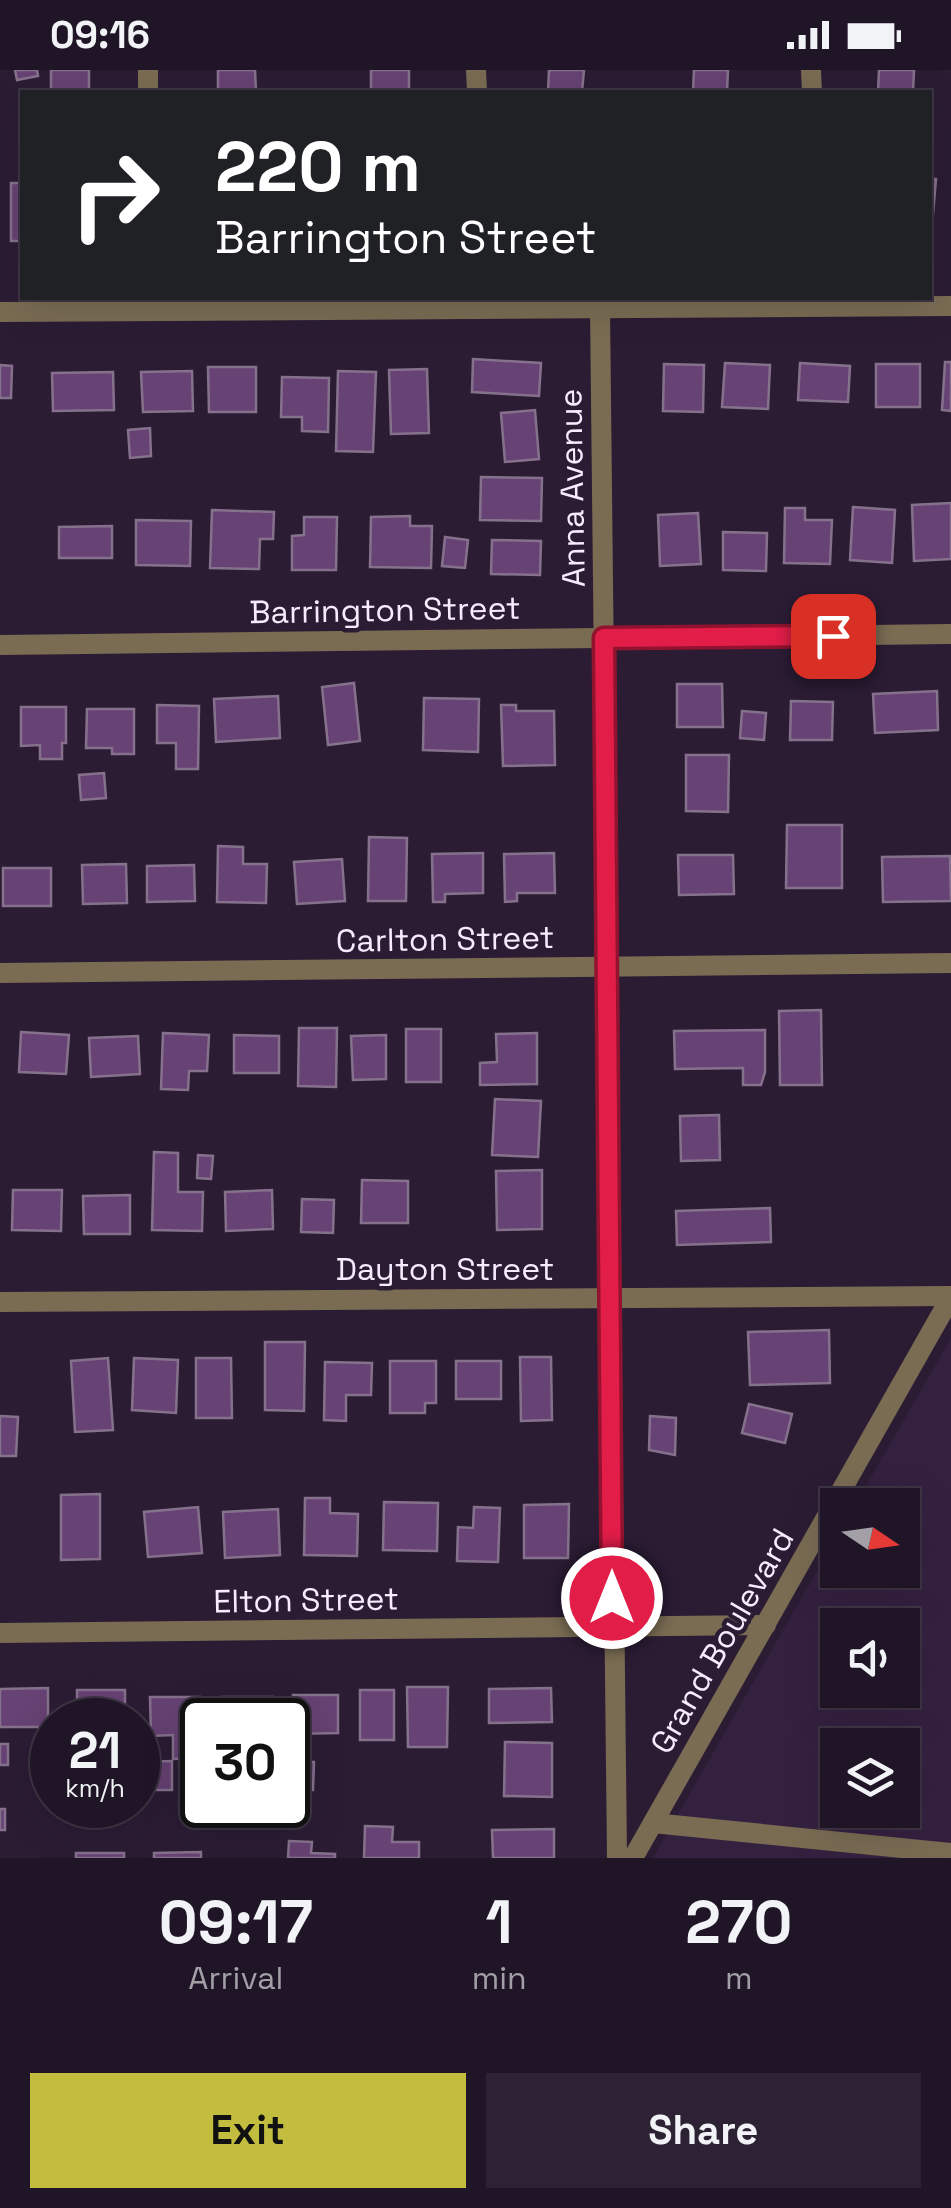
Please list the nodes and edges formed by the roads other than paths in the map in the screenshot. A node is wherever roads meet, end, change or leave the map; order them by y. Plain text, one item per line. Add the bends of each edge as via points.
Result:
1 (951, 306) edge
2 (600, 308) junction
3 (0, 312) edge
4 (951, 634) edge
5 (604, 638) junction
6 (0, 645) edge
7 (951, 963) edge
8 (606, 967) junction
9 (0, 973) edge
10 (951, 1296) edge
11 (609, 1298) junction
12 (0, 1302) edge
13 (766, 1626) junction
14 (612, 1627) junction
15 (0, 1632) edge
16 (652, 1822) junction
17 (951, 1853) edge
18 (617, 1858) edge
19 (633, 1858) edge

1 - 2 street
2 - 3 street
2 - 5 street, Anna Avenue
4 - 5 street, Barrington Street
5 - 6 street, Barrington Street
5 - 8 street, Anna Avenue
7 - 8 street, Carlton Street
8 - 9 street, Carlton Street
8 - 11 street, Anna Avenue
10 - 11 street, Dayton Street
10 - 13 street, Grand Boulevard
11 - 12 street, Dayton Street
11 - 14 street, Anna Avenue
13 - 14 street
13 - 16 street, Grand Boulevard
14 - 15 street, Elton Street
14 - 18 street, Anna Avenue
16 - 17 street
16 - 19 street, Grand Boulevard

